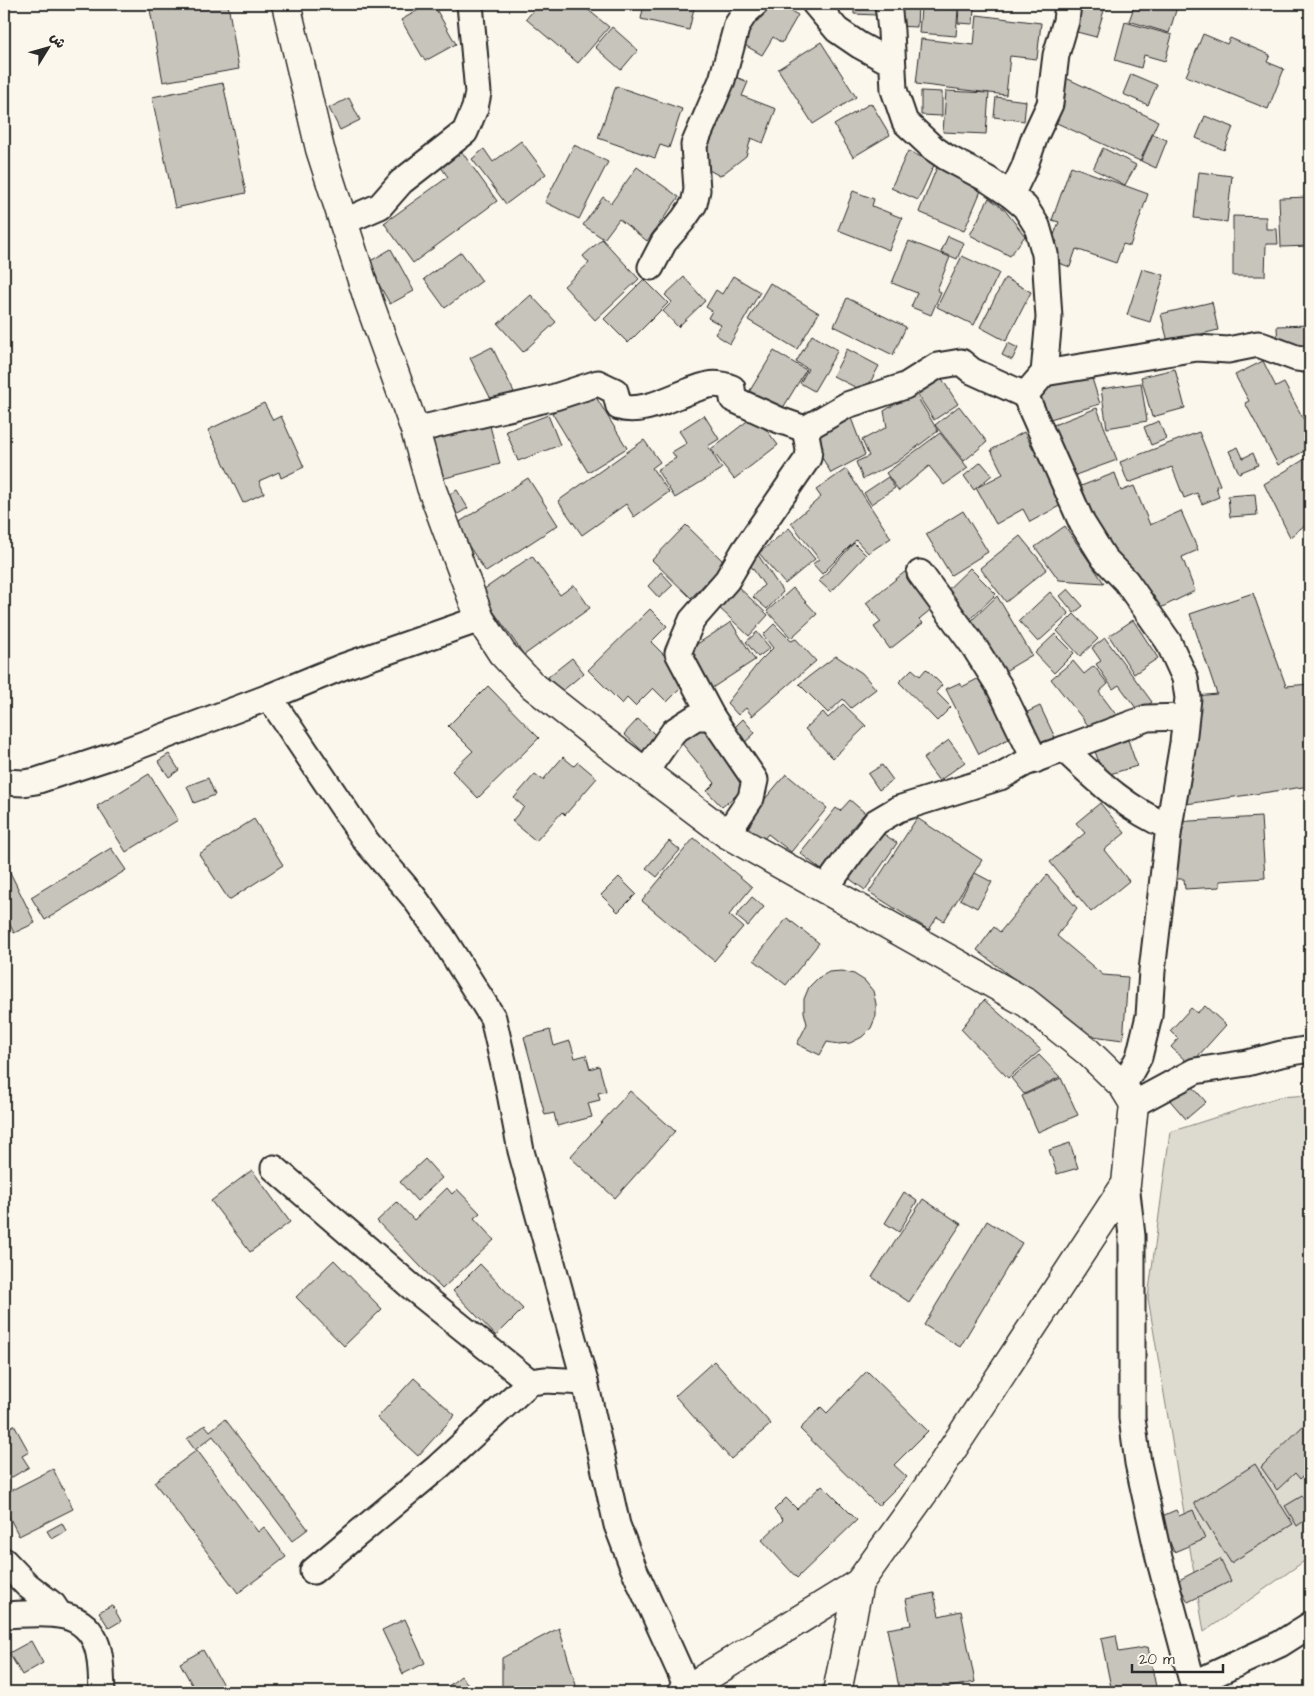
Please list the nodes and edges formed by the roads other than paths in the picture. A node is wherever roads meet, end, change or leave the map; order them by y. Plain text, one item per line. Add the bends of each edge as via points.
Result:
1 (286, 4) edge
2 (470, 4) edge
3 (755, 4) edge
4 (815, 4) edge
5 (888, 4) edge
6 (1068, 4) edge
7 (892, 63) junction
8 (1011, 195) junction
9 (343, 222) junction
10 (651, 267) dead end
11 (1310, 360) edge
12 (1044, 373) junction
13 (1025, 395) junction
14 (804, 428) junction
15 (415, 430) junction
16 (920, 573) dead end
17 (480, 619) junction
18 (270, 697) junction
19 (1185, 717) junction
20 (712, 718) junction
21 (1064, 749) junction
22 (1035, 760) junction
23 (645, 772) junction
24 (4, 782) edge
25 (1169, 827) junction
26 (727, 834) junction
27 (825, 889) junction
28 (1310, 1049) edge
29 (1129, 1095) junction
30 (274, 1168) dead end
31 (1126, 1184) junction
32 (530, 1382) junction
33 (585, 1382) junction
34 (4, 1561) edge
35 (313, 1571) dead end
36 (859, 1583) junction
37 (58, 1614) junction
38 (4, 1615) edge
39 (1310, 1625) edge
40 (1194, 1688) edge
41 (685, 1690) edge
42 (102, 1692) edge
43 (836, 1692) edge

1 - 9 street via 320,149
2 - 9 street via 478,93 464,132 401,182 380,206
3 - 10 street via 737,24 722,80 694,145 697,190 694,204 664,242
4 - 7 street via 837,30
5 - 7 street
6 - 8 street via 1056,55 1050,104
7 - 8 street via 894,90 905,122 932,148
8 - 12 street via 1025,206 1045,254 1049,318
9 - 15 street
11 - 12 street via 1258,344 1228,350 1197,348
12 - 13 street
13 - 14 street via 972,371 961,362 937,366 905,386 846,405
13 - 19 street via 1082,523 1104,558 1126,582 1168,641 1184,678 1188,698
14 - 15 street via 733,399 732,388 719,384 627,410 619,407 615,391 598,383 555,397
14 - 20 street via 810,450 808,458 726,580 692,620 678,653
15 - 17 street via 431,487
16 - 22 street via 999,686
17 - 18 street via 342,667
17 - 23 street via 502,653 532,685
18 - 24 street via 36,781
18 - 33 street via 365,840 441,935 492,1018 521,1151
19 - 21 street via 1147,718
19 - 25 street
20 - 23 street via 696,717 674,731
20 - 26 street via 755,780 751,798
21 - 22 street
21 - 25 street via 1110,792
22 - 27 street via 1000,777 898,809 876,822
23 - 26 street
25 - 29 street via 1149,1016
26 - 27 street
27 - 29 street via 1027,1003 1088,1052
28 - 29 street via 1195,1071
29 - 31 street
30 - 32 street via 414,1289
31 - 36 street via 927,1488
31 - 40 street via 1132,1236 1132,1418 1138,1463 1159,1558
32 - 33 street
32 - 35 street via 438,1467
33 - 41 street via 617,1525
34 - 37 street via 53,1605
36 - 41 street
36 - 43 street
37 - 38 street
37 - 42 street via 73,1618 93,1638 99,1653
39 - 40 street

